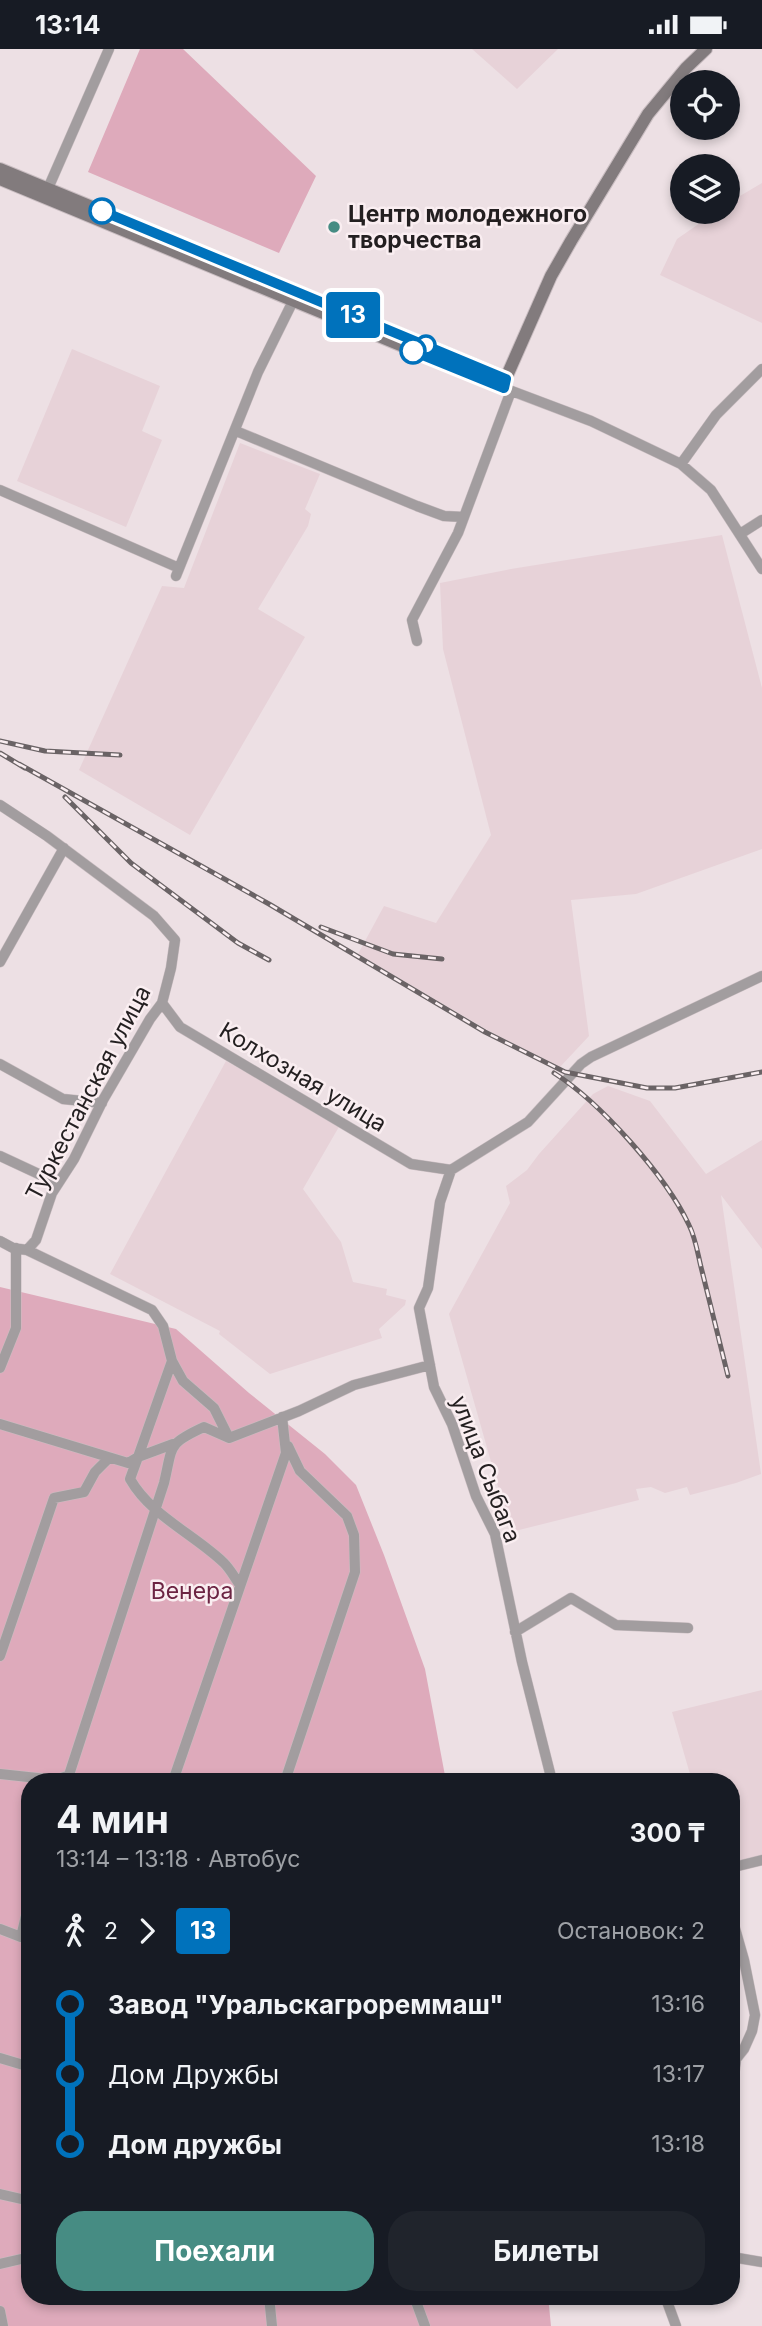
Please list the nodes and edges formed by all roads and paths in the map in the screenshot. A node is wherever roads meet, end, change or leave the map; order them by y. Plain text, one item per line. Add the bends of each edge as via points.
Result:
1 (109, 49) edge
2 (706, 49) edge
3 (0, 169) edge
4 (0, 179) edge
5 (46, 193) junction
6 (295, 296) junction
7 (762, 369) edge
8 (507, 386) junction
9 (236, 431) junction
10 (681, 464) junction
11 (0, 490) edge
12 (464, 517) junction
13 (762, 520) edge
14 (740, 534) junction
15 (762, 569) edge
16 (417, 641) dead end
17 (0, 805) edge
18 (64, 848) junction
19 (0, 963) edge
20 (762, 976) edge
21 (162, 1003) junction
22 (0, 1064) edge
23 (102, 1103) junction
24 (0, 1156) edge
25 (451, 1170) junction
26 (58, 1183) junction
27 (0, 1241) edge
28 (21, 1249) junction
29 (172, 1361) junction
30 (430, 1365) junction
31 (0, 1368) edge
32 (282, 1417) junction
33 (0, 1424) edge
34 (229, 1438) junction
35 (284, 1439) junction
36 (173, 1444) junction
37 (138, 1457) junction
38 (109, 1458) junction
39 (155, 1509) junction
40 (240, 1585) junction
41 (688, 1628) dead end
42 (515, 1632) junction
43 (0, 1656) edge
44 (71, 1773) edge
45 (176, 1773) edge
46 (288, 1773) edge
47 (550, 1773) edge
48 (0, 1774) edge
49 (21, 1776) edge
50 (762, 1860) edge
51 (740, 1866) edge
52 (0, 1929) edge
53 (21, 1937) edge
54 (740, 1947) edge
55 (762, 1990) edge
56 (751, 1992) junction
57 (740, 2054) edge
58 (0, 2058) edge
59 (21, 2064) edge
60 (0, 2194) edge
61 (21, 2198) edge
62 (740, 2258) edge
63 (21, 2259) edge
64 (762, 2262) edge
65 (0, 2265) edge
66 (270, 2305) edge
67 (417, 2305) edge
68 (668, 2305) edge
69 (0, 2311) edge
70 (3, 2326) edge
71 (272, 2326) edge
72 (425, 2326) edge
73 (676, 2326) edge

1 - 5 street
2 - 8 main road via 648,114 551,276
3 - 5 main road
4 - 5 main road
5 - 6 main road
6 - 8 main road
6 - 9 street
7 - 10 street via 716,415
8 - 10 street
8 - 12 street
9 - 11 street via 178,572
9 - 12 street via 426,510
10 - 14 street via 711,490
12 - 16 street via 412,620
13 - 14 street
14 - 15 street
17 - 18 street
18 - 19 street
18 - 21 street, Туркестанская улица via 155,916 175,940
20 - 25 street via 590,1057 528,1122
21 - 23 street, Туркестанская улица
21 - 25 street, Колхозная улица via 180,1027 411,1164
22 - 23 street via 64,1100
23 - 26 street, Туркестанская улица
24 - 26 street
25 - 30 street, улица Сыбага via 440,1202 428,1288 419,1308
26 - 28 street, Туркестанская улица via 36,1240
27 - 28 street
28 - 29 street via 152,1310 163,1326
28 - 31 street via 16,1328
29 - 34 street via 183,1381 214,1408
29 - 37 street
30 - 32 street via 354,1385
30 - 42 street, улица Сыбага via 433,1387 495,1534
32 - 34 street
32 - 35 street
33 - 38 street
34 - 36 street via 204,1427
35 - 40 street via 286,1453
35 - 46 street via 300,1471 346,1516 356,1553 355,1572
36 - 37 street
36 - 39 street
37 - 38 street via 128,1463
37 - 39 street via 130,1479 137,1493
38 - 43 street via 84,1492 54,1498
39 - 40 street via 226,1565
39 - 44 street
40 - 45 street
41 - 42 street via 616,1625 571,1598
42 - 47 street, улица Сыбага
48 - 49 street
50 - 51 street
52 - 53 street
54 - 56 street
55 - 56 street
56 - 57 street via 755,2024
58 - 59 street
60 - 61 street
62 - 64 street
63 - 65 street
66 - 71 street
67 - 72 street
68 - 73 street
69 - 70 street

